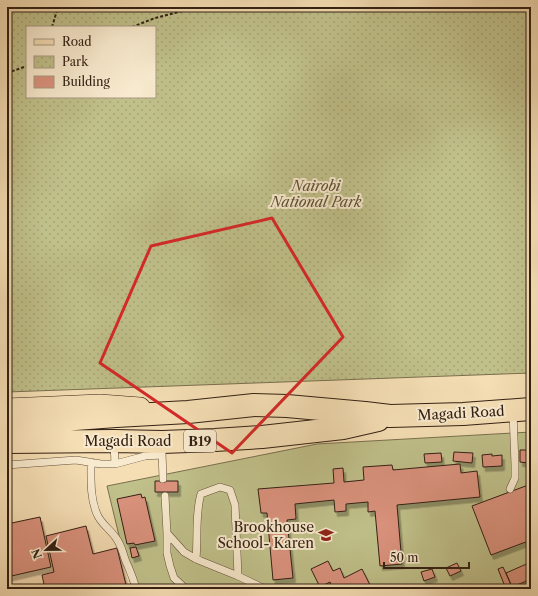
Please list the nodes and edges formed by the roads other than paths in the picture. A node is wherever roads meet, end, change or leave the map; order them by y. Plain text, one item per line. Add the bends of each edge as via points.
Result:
1 (254, 405) junction
2 (7, 409) edge
3 (522, 410) edge
4 (156, 414) junction
5 (390, 416) junction
6 (7, 424) edge
7 (253, 438) junction
8 (114, 441) junction
9 (7, 442) edge
10 (162, 448) junction
11 (90, 462) junction
12 (115, 464) junction
13 (7, 465) edge
14 (163, 479) dead end
15 (510, 488) dead end
16 (164, 496) dead end
17 (167, 533) junction
18 (196, 559) junction
19 (238, 576) junction
20 (136, 589) edge
21 (186, 589) edge
22 (266, 589) edge

1 - 4 highway, Magadi Road / B19
1 - 5 highway, Magadi Road / B19
1 - 7 highway
2 - 4 main road via 100,405 134,407
3 - 5 highway, Magadi Road / B19
3 - 15 lane via 515,478
4 - 6 highway, Magadi Road / B19
5 - 7 highway, Magadi Road / B19 via 343,428
7 - 10 highway, Magadi Road / B19
8 - 9 highway, Magadi Road / B19
8 - 10 highway, Magadi Road / B19
8 - 12 lane
10 - 12 lane via 146,456
10 - 14 lane
11 - 12 lane
11 - 13 lane via 76,460
11 - 20 lane via 92,499 97,514 124,551
16 - 17 lane
17 - 18 lane via 184,552
17 - 21 lane via 167,553 174,578
18 - 19 lane
18 - 19 lane via 198,504 201,494 220,487 230,490 234,504
19 - 22 lane

